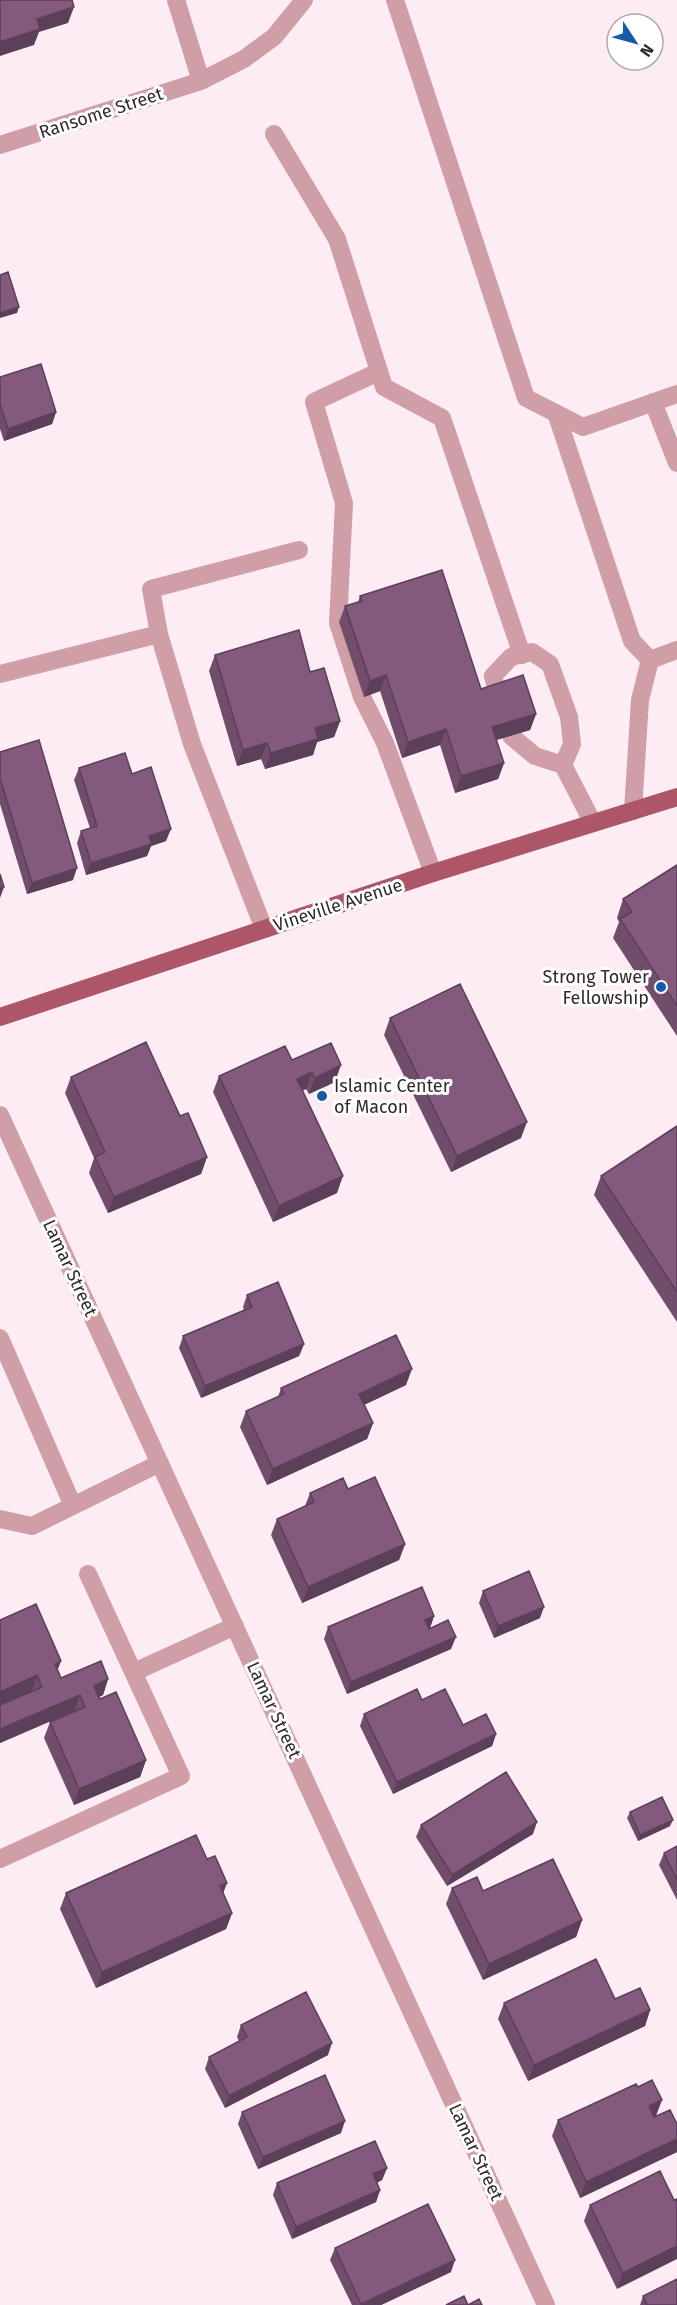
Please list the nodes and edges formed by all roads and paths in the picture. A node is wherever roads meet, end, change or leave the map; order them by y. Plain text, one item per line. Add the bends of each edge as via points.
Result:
1 (176, 0) edge
2 (304, 0) edge
3 (395, 0) edge
4 (201, 81) junction
5 (274, 134) dead end
6 (0, 145) edge
7 (378, 372) junction
8 (677, 394) edge
9 (653, 402) junction
10 (556, 413) junction
11 (677, 463) edge
12 (299, 550) dead end
13 (159, 634) junction
14 (677, 650) edge
15 (522, 655) junction
16 (650, 660) junction
17 (0, 674) edge
18 (498, 697) edge
19 (511, 736) edge
20 (563, 765) junction
21 (677, 797) edge
22 (633, 811) junction
23 (593, 823) junction
24 (433, 873) junction
25 (264, 929) junction
26 (0, 1017) edge
27 (0, 1115) edge
28 (0, 1338) edge
29 (160, 1464) junction
30 (73, 1506) junction
31 (0, 1519) edge
32 (88, 1574) dead end
33 (235, 1626) junction
34 (134, 1672) junction
35 (0, 1859) edge
36 (546, 2305) edge

1 - 4 street
2 - 4 street, Ransome Street via 274,37 244,59
3 - 10 street via 526,398
4 - 6 street, Ransome Street
5 - 7 street via 337,239
7 - 15 street via 384,387 442,418
7 - 24 street via 314,402 344,504 338,622 362,697 385,743
8 - 9 street
9 - 10 street via 583,427
9 - 11 street
10 - 16 street via 632,641
12 - 13 street via 151,589
13 - 17 street
13 - 25 street via 192,744
14 - 16 street
15 - 18 street via 511,657 493,676
15 - 20 street via 532,652 550,664 566,706 572,744
16 - 22 street via 639,700
19 - 20 street via 535,756
20 - 23 street
21 - 22 main road, Vineville Avenue
22 - 23 main road, Vineville Avenue
23 - 24 main road, Vineville Avenue
24 - 25 main road, Vineville Avenue
25 - 26 main road, Vineville Avenue
27 - 29 street, Lamar Street
28 - 30 street
29 - 30 street
29 - 33 street, Lamar Street
30 - 31 street via 32,1526
32 - 34 street
33 - 34 street
33 - 36 street, Lamar Street
34 - 35 street via 181,1776

